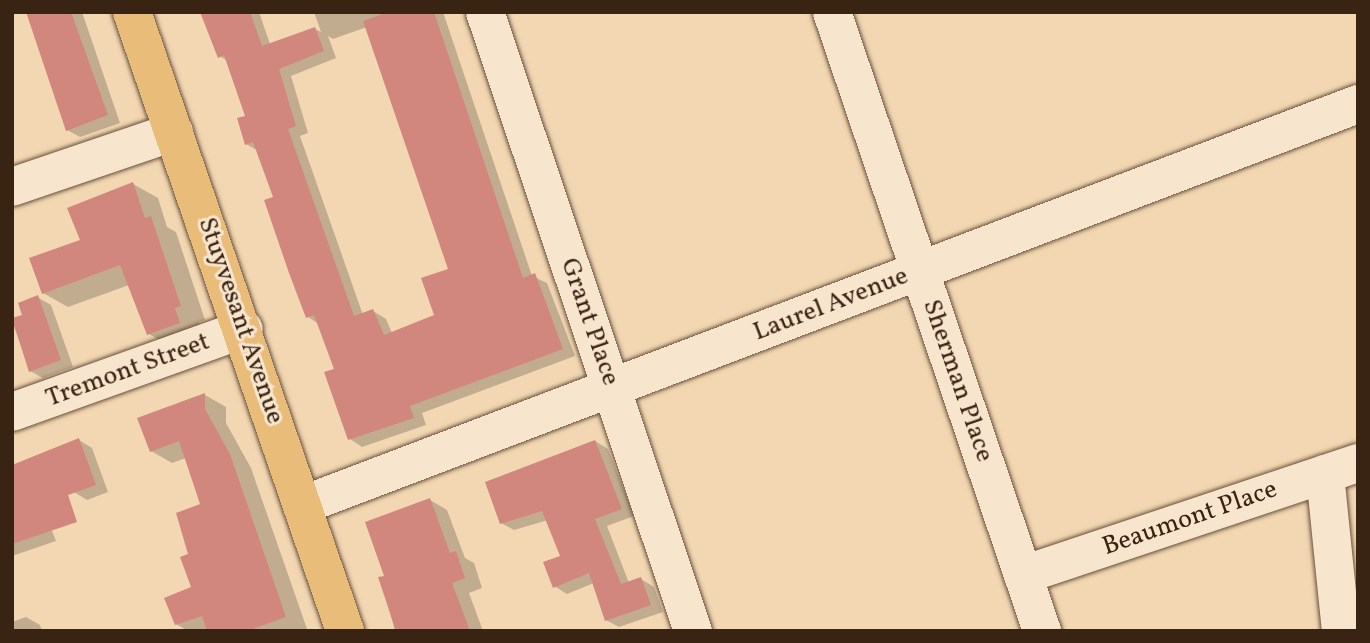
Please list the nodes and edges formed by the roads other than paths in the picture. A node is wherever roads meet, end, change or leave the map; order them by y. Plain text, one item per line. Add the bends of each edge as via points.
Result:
1 (132, 12) edge
2 (485, 12) edge
3 (831, 12) edge
4 (1358, 104) edge
5 (174, 132) junction
6 (12, 187) edge
7 (919, 271) junction
8 (244, 329) junction
9 (611, 388) junction
10 (12, 412) edge
11 (1341, 468) edge
12 (303, 505) junction
13 (1023, 575) junction
14 (345, 631) edge
15 (693, 631) edge
16 (1042, 631) edge
17 (1341, 631) edge

1 - 5 main road, Stuyvesant Avenue
2 - 9 street, Grant Place
3 - 7 street, Sherman Place
4 - 7 street, Laurel Avenue
5 - 6 street
5 - 8 main road, Stuyvesant Avenue
7 - 9 street, Laurel Avenue
7 - 13 street, Sherman Place
8 - 10 street, Tremont Street
8 - 12 main road, Stuyvesant Avenue
9 - 12 street, Laurel Avenue
9 - 15 street, Grant Place
11 - 13 street, Beaumont Place
11 - 17 street
12 - 14 main road, Stuyvesant Avenue
13 - 16 street, Sherman Place

